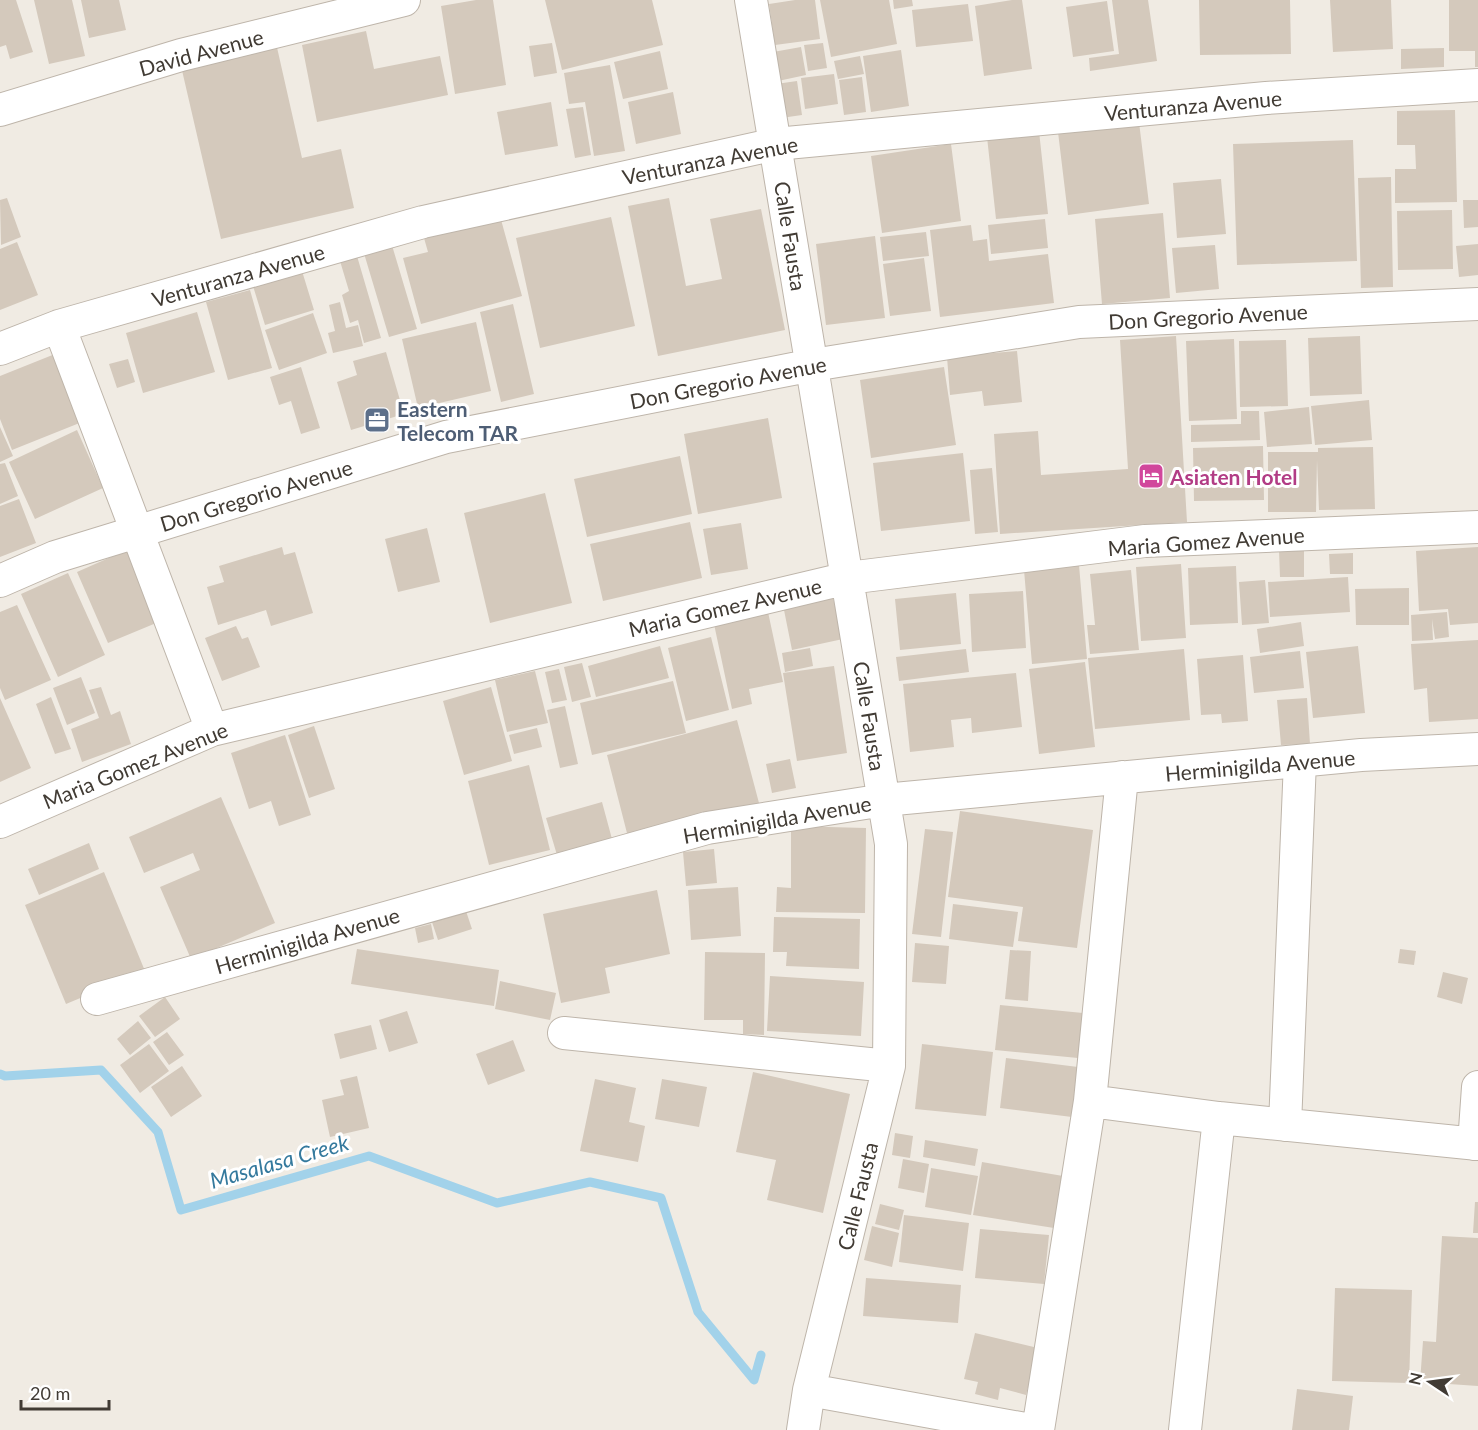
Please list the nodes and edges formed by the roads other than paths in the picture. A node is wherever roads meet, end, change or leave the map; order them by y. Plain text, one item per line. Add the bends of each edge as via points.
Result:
1 (404, 0) edge
2 (751, 0) edge
3 (1478, 85) edge
4 (0, 110) edge
5 (776, 144) junction
6 (1478, 304) edge
7 (59, 326) junction
8 (0, 349) edge
9 (813, 365) junction
10 (1478, 527) edge
11 (136, 532) junction
12 (848, 578) junction
13 (0, 581) edge
14 (212, 730) junction
15 (1478, 750) edge
16 (1300, 761) junction
17 (1122, 777) junction
18 (884, 800) junction
19 (0, 822) edge
20 (97, 999) dead end
21 (564, 1033) dead end
22 (889, 1066) junction
23 (1478, 1087) edge
24 (1090, 1101) junction
25 (1220, 1118) junction
26 (1285, 1125) junction
27 (1476, 1144) edge
28 (809, 1390) junction
29 (803, 1430) edge
30 (1031, 1430) edge
31 (1038, 1430) edge
32 (1185, 1430) edge

1 - 4 street, David Avenue via 181,55
2 - 5 street, Calle Fausta
3 - 5 street, Venturanza Avenue via 1266,98
5 - 7 street, Venturanza Avenue via 423,222
5 - 9 street, Calle Fausta
6 - 9 street, Don Gregorio Avenue via 1079,322
7 - 8 street, Venturanza Avenue
7 - 11 street
9 - 11 street, Don Gregorio Avenue via 446,437
9 - 12 street, Calle Fausta
10 - 12 street, Maria Gomez Avenue via 1145,541
11 - 13 street, Don Gregorio Avenue via 55,557
11 - 14 street
12 - 14 street, Maria Gomez Avenue
12 - 18 street, Calle Fausta
14 - 19 street, Maria Gomez Avenue
15 - 16 street, Herminigilda Avenue
16 - 17 street, Herminigilda Avenue
16 - 26 street
17 - 18 street, Herminigilda Avenue
17 - 24 street
18 - 20 street, Herminigilda Avenue via 707,828
18 - 22 street, Calle Fausta via 891,844
21 - 22 street
22 - 28 street, Calle Fausta
23 - 27 street
24 - 25 street
24 - 31 street
25 - 26 street
25 - 32 street
26 - 27 street
28 - 29 street, Calle Fausta
28 - 30 street

